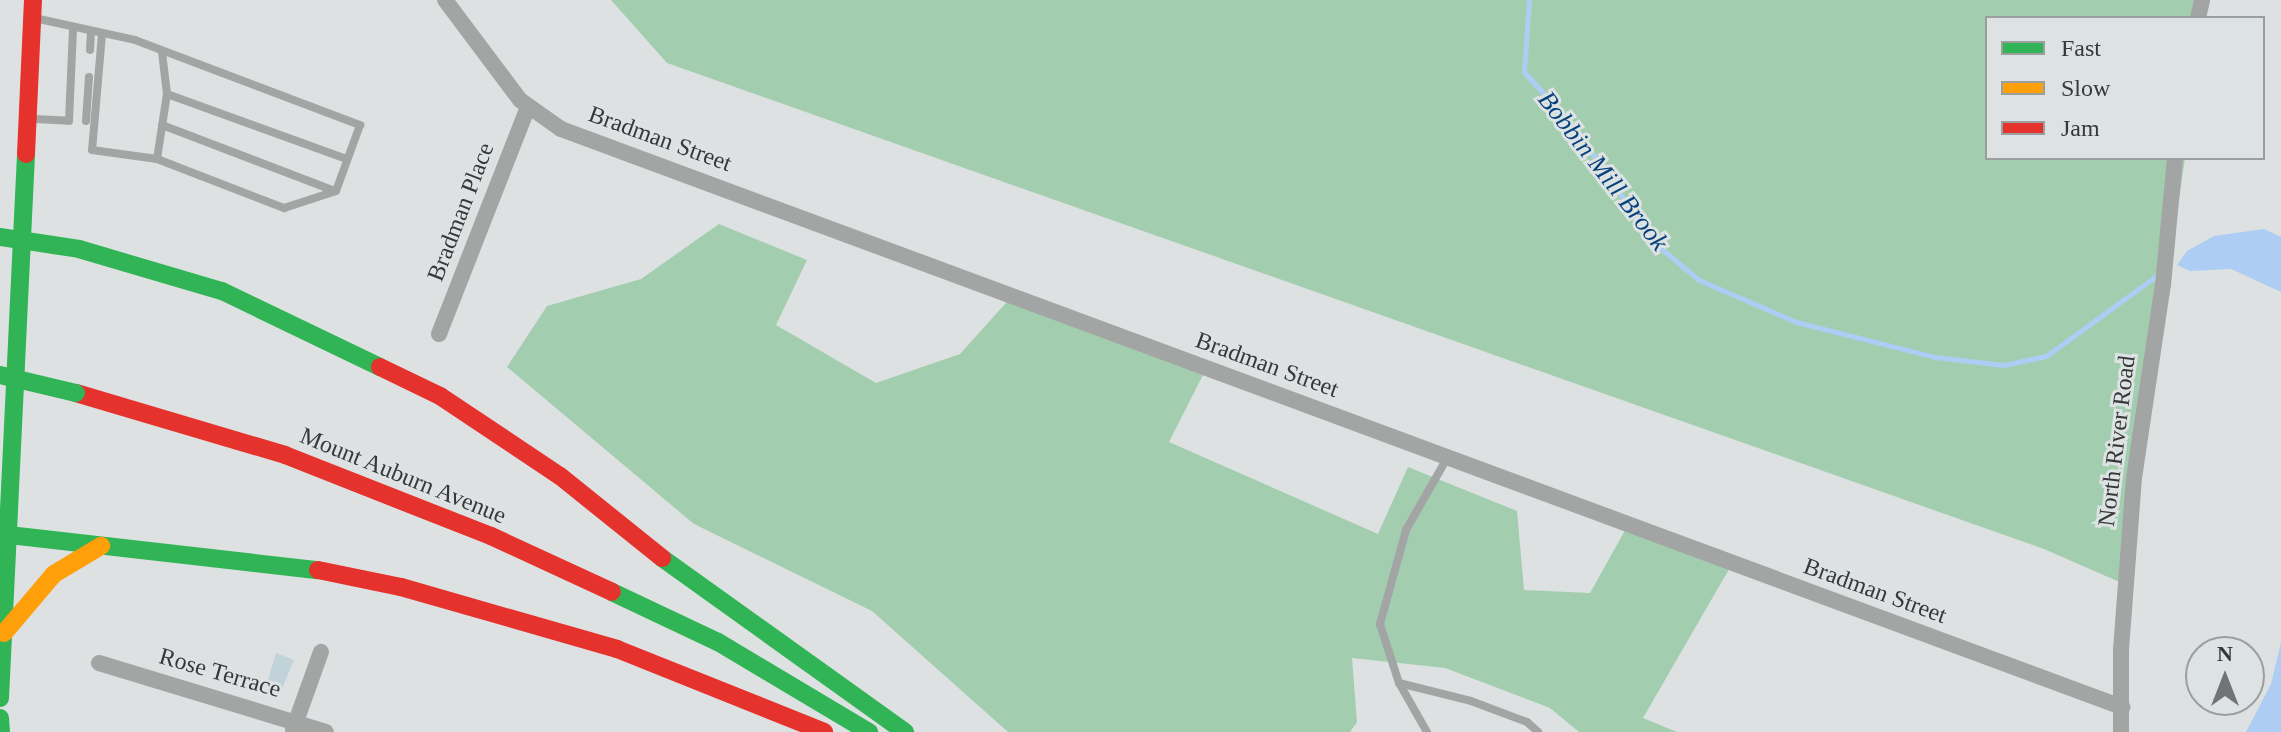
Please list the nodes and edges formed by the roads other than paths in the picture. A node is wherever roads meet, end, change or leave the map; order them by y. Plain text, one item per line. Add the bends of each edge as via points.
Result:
1 (445, 0) edge
2 (33, 9) edge
3 (73, 28) junction
4 (91, 32) junction
5 (102, 34) junction
6 (90, 50) dead end
7 (162, 52) junction
8 (89, 77) dead end
9 (167, 94) junction
10 (528, 107) junction
11 (28, 119) junction
12 (69, 121) junction
13 (91, 122) junction
14 (162, 125) junction
15 (157, 159) junction
16 (347, 159) junction
17 (2175, 160) edge
18 (24, 190) junction
19 (336, 191) junction
20 (0, 237) edge
21 (23, 240) junction
22 (79, 249) junction
23 (439, 334) dead end
24 (0, 375) edge
25 (1447, 458) junction
26 (5, 535) edge
27 (101, 546) junction
28 (2, 633) edge
29 (321, 652) dead end
30 (99, 663) dead end
31 (770, 672) junction
32 (1399, 683) junction
33 (0, 698) edge
34 (2122, 707) junction
35 (0, 718) edge
36 (295, 727) edge
37 (900, 729) edge
38 (1, 732) edge
39 (326, 732) edge
40 (824, 732) edge
41 (869, 732) edge
42 (1427, 732) edge
43 (1538, 732) edge
44 (2121, 732) edge

1 - 10 street, Bradman Street
2 - 3 lane
2 - 11 main road
3 - 4 lane
3 - 12 lane
4 - 5 lane
4 - 6 lane
5 - 7 lane
5 - 13 lane
7 - 9 lane
7 - 16 lane via 360,125
8 - 13 lane
9 - 14 lane
9 - 16 lane
10 - 23 street, Bradman Place
10 - 25 street, Bradman Street via 561,129
11 - 12 lane
11 - 18 main road
12 - 13 lane
13 - 15 lane via 92,150
14 - 15 lane
14 - 19 lane
15 - 19 lane via 284,208
16 - 19 lane
17 - 34 street, North River Road via 2163,285 2134,478
18 - 21 main road
18 - 22 main road via 34,215
20 - 21 main road
21 - 22 main road
21 - 26 main road
22 - 37 main road via 222,291 440,396 560,476 711,598
24 - 31 main road, Mount Auburn Avenue, bridge via 285,455 491,536 718,642
25 - 32 lane via 1406,530 1380,624
25 - 34 street, Bradman Street
26 - 27 main road
26 - 28 main road
27 - 28 main road via 39,587
27 - 40 main road via 339,572 458,602 617,649
28 - 33 main road
29 - 36 street
30 - 36 street, Rose Terrace
31 - 37 main road, Mount Auburn Avenue
31 - 41 main road, Mount Auburn Avenue
32 - 42 lane
32 - 43 lane via 1471,701 1527,722
34 - 44 street, North River Road
35 - 38 main road
36 - 39 street, Rose Terrace

